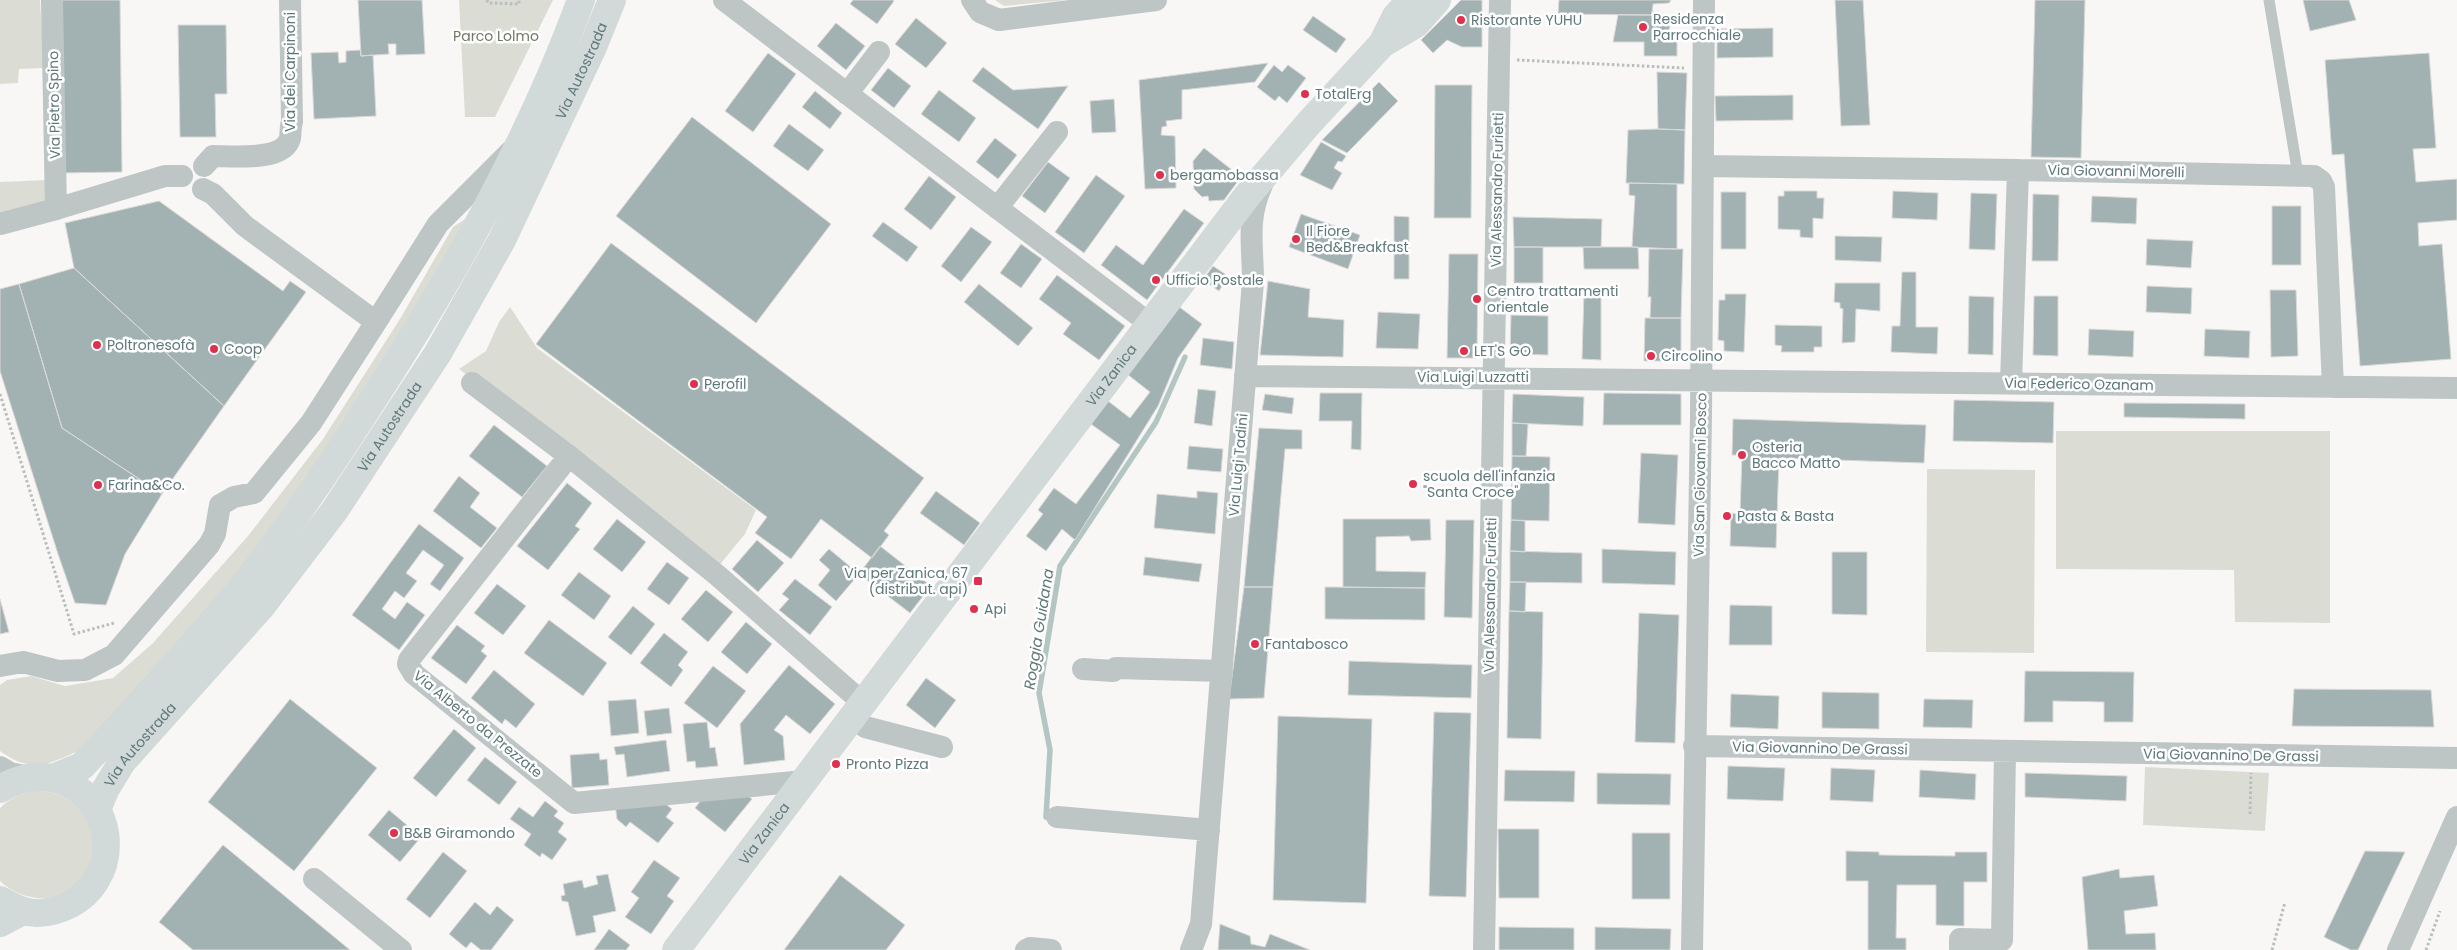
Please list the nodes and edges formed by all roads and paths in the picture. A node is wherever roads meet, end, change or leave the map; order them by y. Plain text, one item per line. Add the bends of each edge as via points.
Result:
1 (52, 0) edge
2 (290, 0) edge
3 (487, 0) edge
4 (519, 0) edge
5 (581, 0) edge
6 (612, 0) edge
7 (724, 0) edge
8 (972, 0) edge
9 (1156, 0) edge
10 (1411, 0) edge
11 (1437, 0) edge
12 (1500, 0) edge
13 (1704, 0) edge
14 (2269, 0) edge
15 (1382, 44) junction
16 (879, 52) dead end
17 (1499, 60) junction
18 (1704, 69) junction
19 (847, 94) junction
20 (1057, 132) dead end
21 (517, 145) junction
22 (204, 166) junction
23 (1703, 166) junction
24 (2018, 170) junction
25 (1268, 172) junction
26 (2298, 175) junction
27 (182, 176) junction
28 (203, 189) junction
29 (997, 208) junction
30 (56, 209) junction
31 (0, 224) edge
32 (1208, 247) junction
33 (1253, 259) junction
34 (376, 322) junction
35 (1150, 324) junction
36 (1245, 376) junction
37 (1494, 377) junction
38 (1702, 380) junction
39 (472, 383) dead end
40 (2011, 383) junction
41 (2333, 387) junction
42 (2457, 388) edge
43 (0, 394) edge
44 (569, 456) junction
45 (116, 623) dead end
46 (23, 662) junction
47 (0, 666) edge
48 (1083, 669) dead end
49 (1222, 671) junction
50 (0, 676) edge
51 (858, 709) junction
52 (1694, 746) junction
53 (942, 747) dead end
54 (2005, 751) junction
55 (2251, 755) junction
56 (2457, 758) edge
57 (0, 767) edge
58 (41, 778) junction
59 (804, 781) junction
60 (0, 789) edge
61 (97, 810) junction
62 (2250, 814) dead end
63 (1057, 817) dead end
64 (2457, 817) edge
65 (1209, 830) junction
66 (314, 879) dead end
67 (2285, 902) dead end
68 (8, 911) edge
69 (402, 950) edge
70 (676, 950) edge
71 (1026, 950) edge
72 (1050, 950) edge
73 (1191, 950) edge
74 (1484, 950) edge
75 (1692, 950) edge
76 (1960, 950) edge
77 (2272, 950) edge
78 (2398, 950) edge

1 - 30 street, Via Pietro Spino
2 - 22 street, Via dei Carpinoni via 290,138 281,150 271,155 212,156
3 - 4 path via 488,3 518,4
5 - 21 main road, Via Autostrada
6 - 61 main road, Via Autostrada via 502,240 438,354 335,510 261,607 122,762
7 - 19 street
8 - 9 street via 980,12 999,20
10 - 15 main road, Via Zanica via 1396,16
11 - 15 main road, Via Zanica via 1416,24
12 - 17 street, Via Alessandro Furietti
13 - 18 street, Via San Giovanni Bosco
14 - 26 lane
15 - 25 main road, Via Zanica
16 - 19 street
17 - 18 path
17 - 37 street, Via Alessandro Furietti
18 - 23 street, Via San Giovanni Bosco
19 - 29 street
20 - 29 street
21 - 34 street, Via Autostrada via 438,224
21 - 58 main road, Via Autostrada via 413,339 311,495 239,591 82,766
22 - 27 street, Via dei Carpinoni via 191,164
22 - 28 street via 210,176
23 - 24 street, Via Giovanni Morelli
23 - 38 street, Via San Giovanni Bosco
24 - 26 street, Via Giovanni Morelli
24 - 40 street
25 - 32 main road, Via Zanica
25 - 33 street, Via Luigi Tadini via 1252,209
26 - 41 street, Via Giovanni Morelli via 2314,176 2324,187
27 - 28 street via 190,190
27 - 30 street via 165,176
28 - 34 street via 213,194 245,226
29 - 35 street
30 - 31 street
32 - 33 street via 1218,242 1236,241
32 - 35 main road, Via Zanica
33 - 36 street, Via Luigi Tadini
34 - 46 street, Via Autostrada via 311,423 254,493 234,496 220,505 215,534 209,545 114,655 86,670 58,671
35 - 51 main road, Via Zanica
36 - 37 street, Via Luigi Luzzatti
36 - 49 street, Via Luigi Tadini
37 - 38 street, Via Luigi Luzzatti
37 - 74 street, Via Alessandro Furietti
38 - 40 street, Via Federico Ozanam
38 - 52 street, Via San Giovanni Bosco
39 - 44 street
40 - 41 street, Via Federico Ozanam
41 - 42 street, Via Federico Ozanam
43 - 45 path via 74,634
44 - 51 street via 717,575
44 - 59 street, Via Alberto da Prezzate via 409,660 414,674 574,803
46 - 47 street
46 - 50 street
48 - 49 street
49 - 65 street, Via Luigi Tadini
51 - 53 street via 865,726
51 - 59 main road, Via Zanica
52 - 54 street, Via Giovannino De Grassi
52 - 75 street, Via San Giovanni Bosco
54 - 55 street, Via Giovannino De Grassi
54 - 76 street via 2002,940 1960,939
55 - 56 street, Via Giovannino De Grassi
55 - 62 path
57 - 58 street via 10,773
58 - 60 main road, Via Autostrada via 15,781
58 - 61 main road via 79,790
59 - 70 main road, Via Zanica
61 - 68 main road via 105,830 107,851 101,872 90,890 73,904 53,911
63 - 65 street
64 - 78 street
65 - 73 street, Via Luigi Tadini via 1201,924
66 - 69 street
67 - 77 path
71 - 72 street

